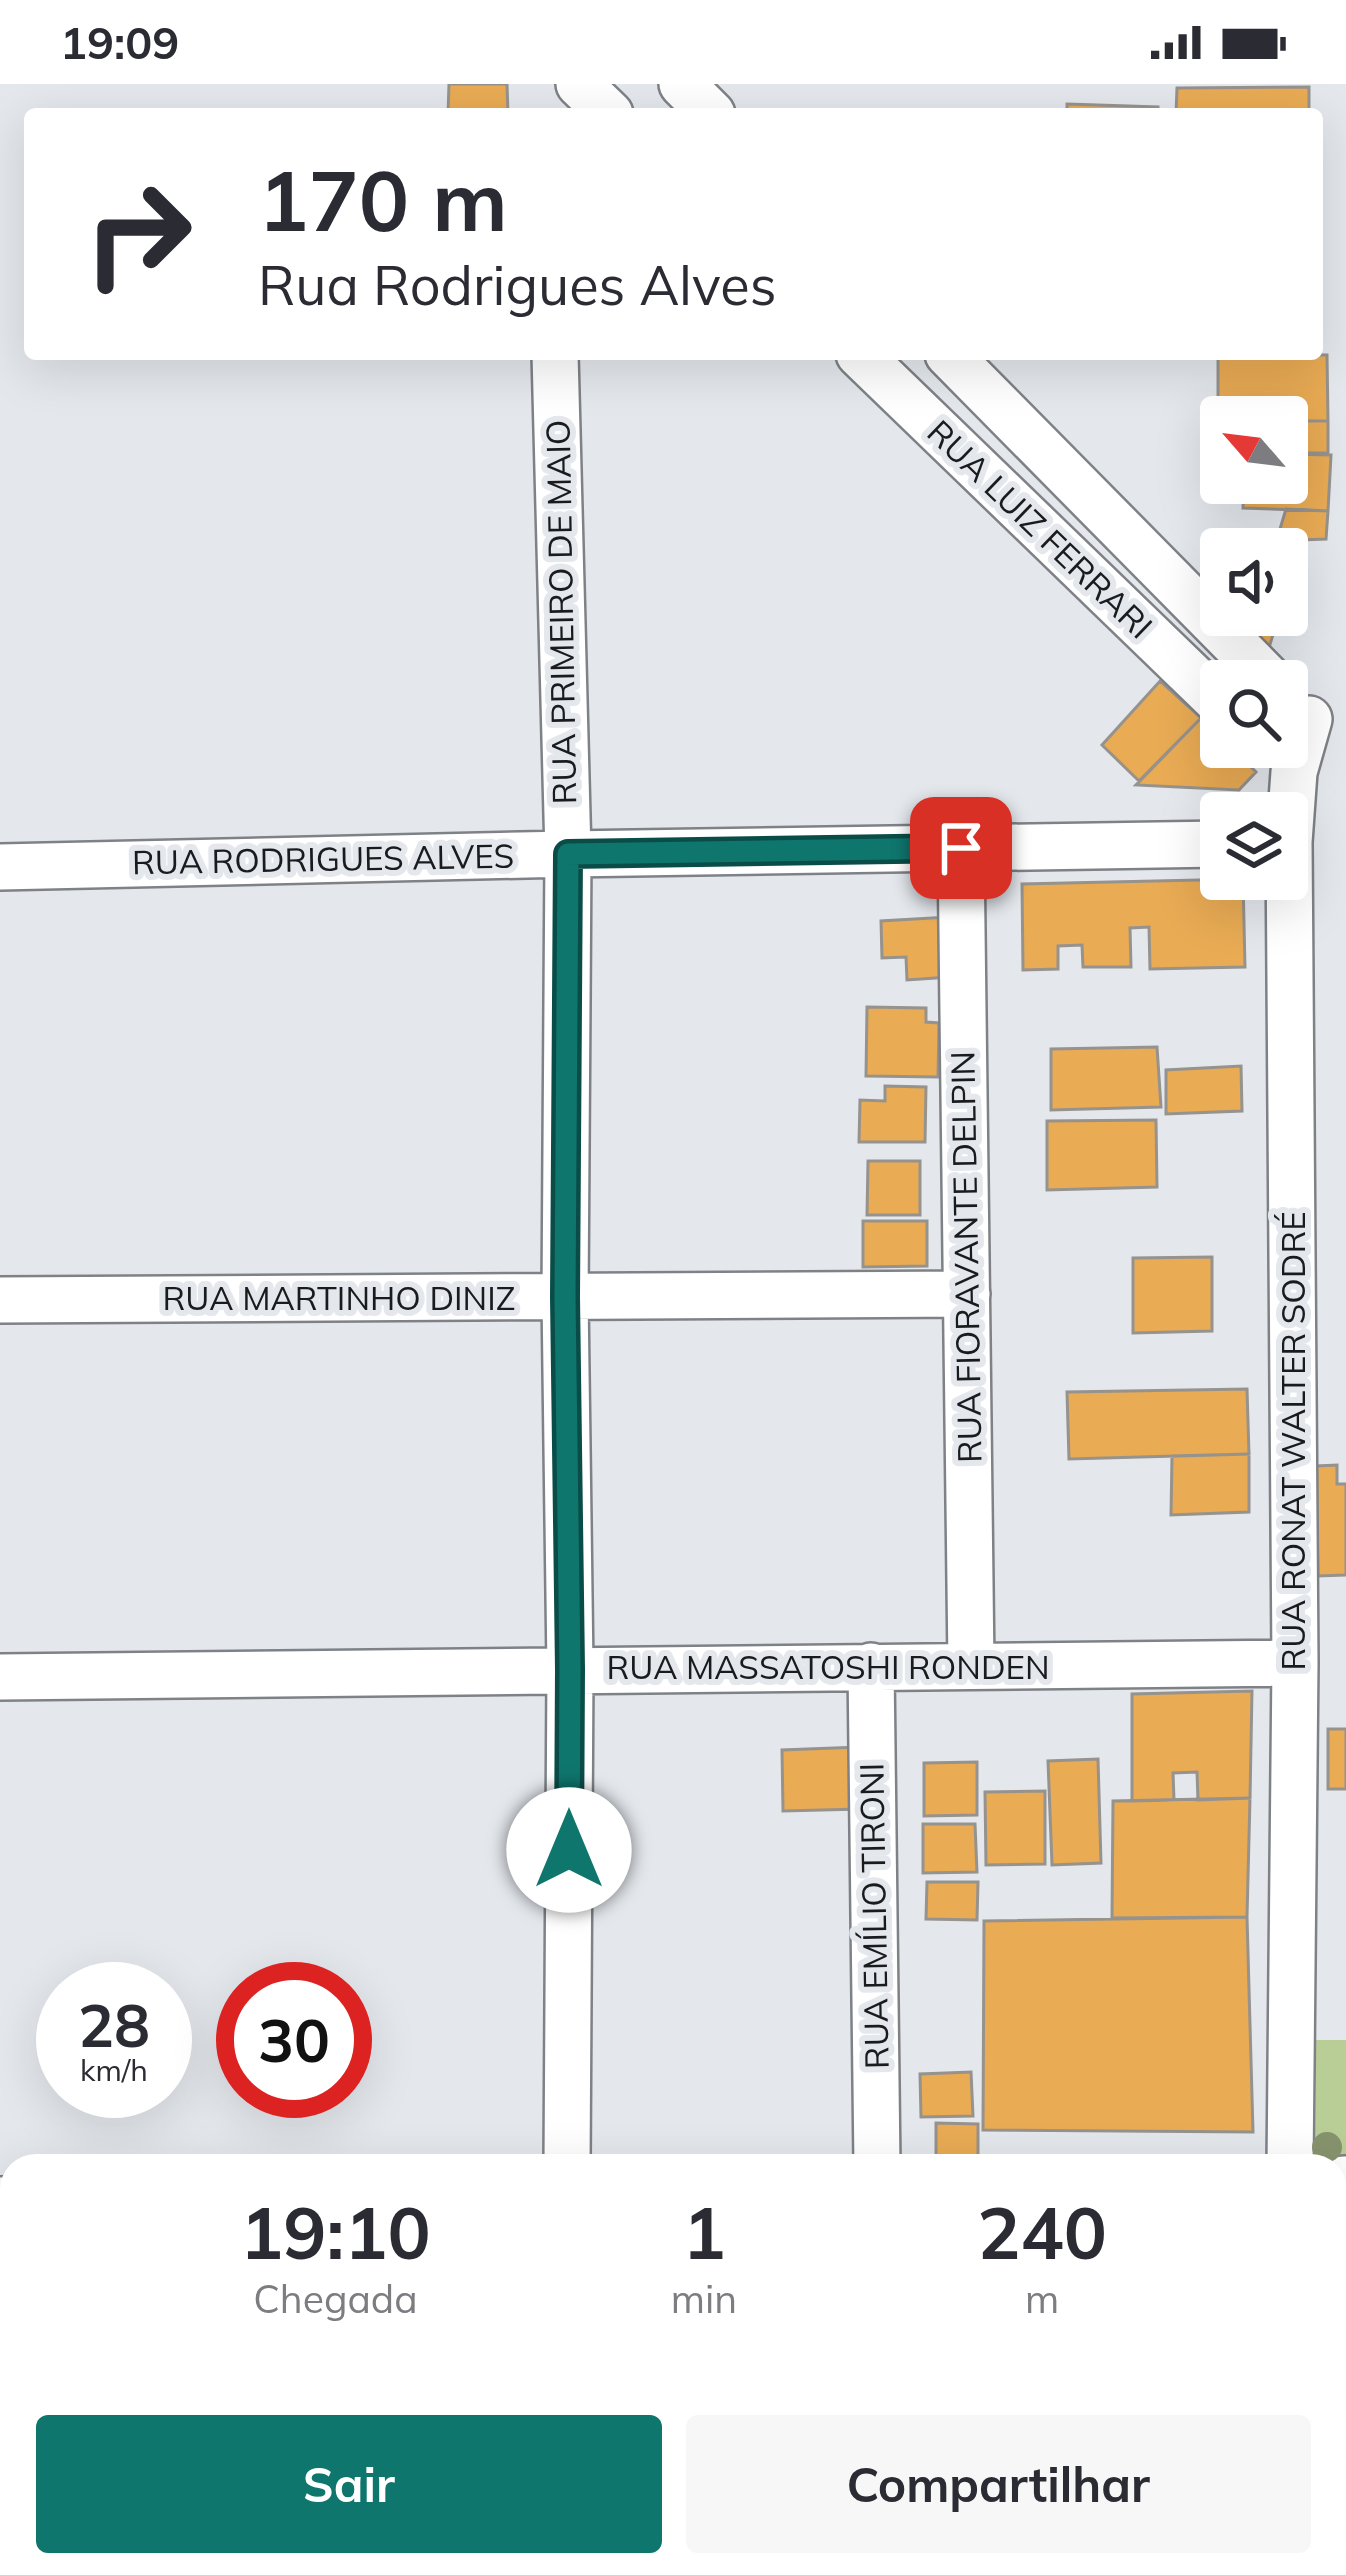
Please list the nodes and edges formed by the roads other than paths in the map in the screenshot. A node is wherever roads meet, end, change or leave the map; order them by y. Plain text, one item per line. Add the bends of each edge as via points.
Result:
1 (682, 84) edge
2 (706, 108) edge
3 (555, 360) edge
4 (865, 360) edge
5 (954, 360) edge
6 (1250, 660) edge
7 (1200, 684) edge
8 (1200, 844) edge
9 (961, 848) junction
10 (568, 854) junction
11 (0, 867) edge
12 (1288, 900) edge
13 (967, 1294) junction
14 (565, 1297) junction
15 (0, 1300) edge
16 (1295, 1663) junction
17 (871, 1666) junction
18 (971, 1666) junction
19 (570, 1669) junction
20 (0, 1677) edge
21 (567, 2154) edge
22 (877, 2154) edge
23 (1290, 2154) edge

1 - 2 street
3 - 10 street, RUA PRIMEIRO DE MAIO
4 - 7 street, RUA LUIZ FERRARI
5 - 6 street, RUA LUIZ FERRARI
8 - 9 street, RUA RODRIGUES ALVES
9 - 10 street, RUA RODRIGUES ALVES
9 - 13 street, RUA FIORAVANTE DELPIN
10 - 11 street, RUA RODRIGUES ALVES
10 - 14 street, RUA PRIMEIRO DE MAIO
12 - 16 street, RUA RONAT WALTER SODRÉ
13 - 14 street, RUA MARTINHO DINIZ
13 - 18 street, RUA FIORAVANTE DELPIN
14 - 15 street, RUA MARTINHO DINIZ
14 - 19 street, RUA PRIMEIRO DE MAIO
16 - 18 street, RUA MASSATOSHI RONDEN
16 - 23 street, RUA RONAT WALTER SODRÉ
17 - 18 street, RUA MASSATOSHI RONDEN
17 - 19 street, RUA MASSATOSHI RONDEN
17 - 22 street, RUA EMÍLIO TIRONI
19 - 20 street, RUA MASSATOSHI RONDEN
19 - 21 street, RUA PRIMEIRO DE MAIO

